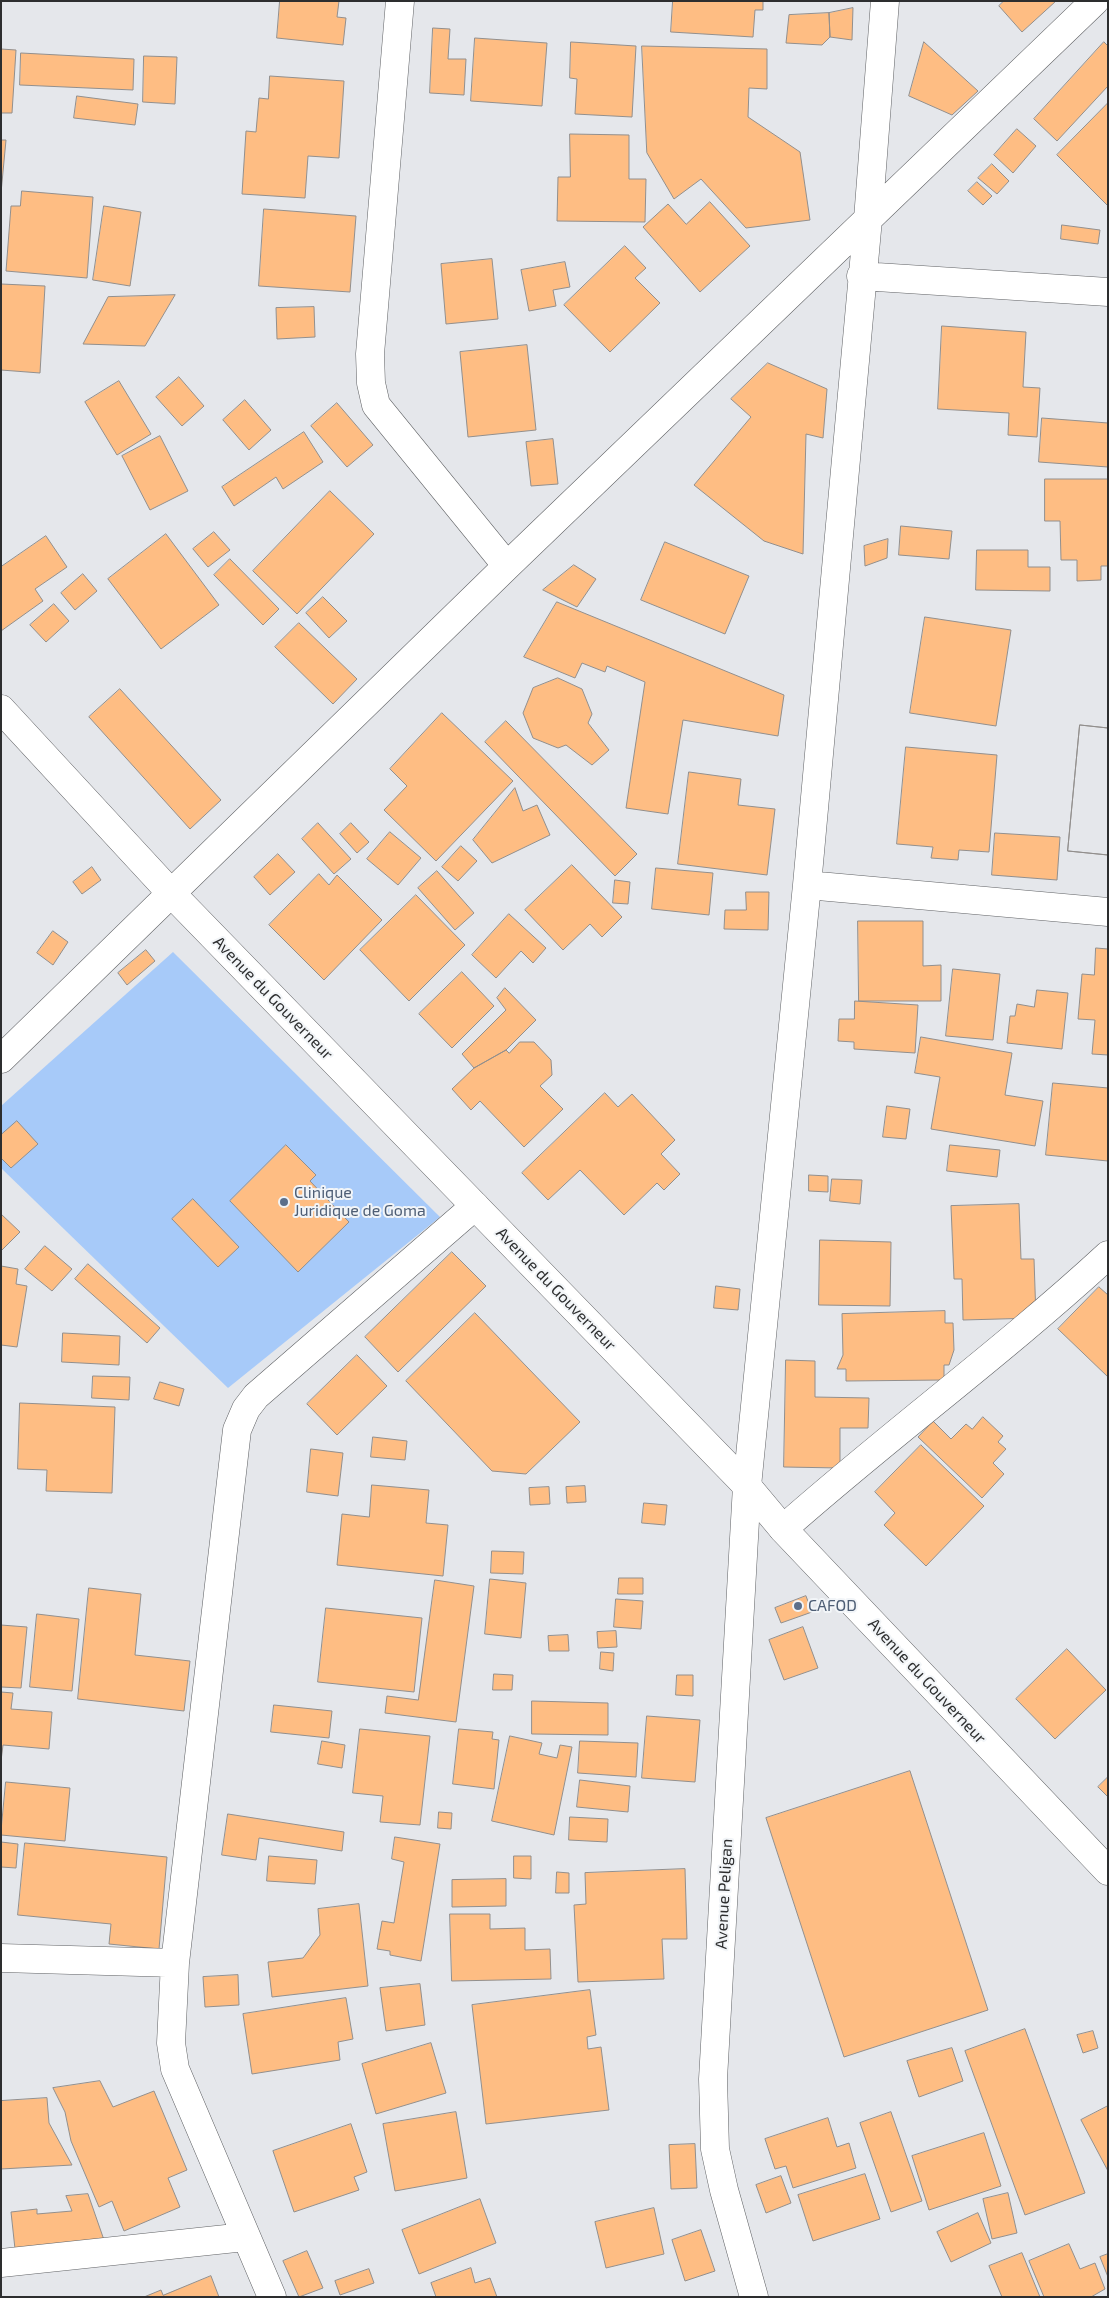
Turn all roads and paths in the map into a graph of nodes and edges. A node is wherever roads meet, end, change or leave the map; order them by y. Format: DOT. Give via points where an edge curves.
graph roads {
  1 [pos="400,1"];
  2 [pos="885,1"];
  3 [pos="1095,1"];
  4 [pos="868,219"];
  5 [pos="861,276"];
  6 [pos="1108,292"];
  7 [pos="507,566"];
  8 [pos="1,709"];
  9 [pos="807,885"];
  10 [pos="171,893"];
  11 [pos="1108,912"];
  12 [pos="1,1059"];
  13 [pos="474,1206"];
  14 [pos="1108,1254"];
  15 [pos="747,1486"];
  16 [pos="784,1529"];
  17 [pos="1108,1871"];
  18 [pos="1,1958"];
  19 [pos="174,1963"];
  20 [pos="245,2237"];
  21 [pos="1,2263"];
  22 [pos="272,2297"];
  23 [pos="754,2297"];
  1 -- 7 [label="street" via="370,354 371,383 376,405"];
  2 -- 4 [label="street, Avenue Peligan"];
  3 -- 4 [label="street"];
  4 -- 5 [label="street, Avenue Peligan"];
  4 -- 7 [label="street"];
  5 -- 6 [label="street"];
  5 -- 9 [label="street, Avenue Peligan"];
  7 -- 10 [label="street"];
  8 -- 10 [label="street, Avenue du Gouverneur"];
  9 -- 11 [label="street"];
  9 -- 15 [label="street, Avenue Peligan"];
  10 -- 12 [label="street"];
  10 -- 13 [label="street, Avenue du Gouverneur"];
  13 -- 15 [label="street, Avenue du Gouverneur"];
  13 -- 19 [label="street" via="256,1396 246,1409 238,1430"];
  14 -- 16 [label="street" via="1058,1301 844,1475"];
  15 -- 16 [label="street, Avenue du Gouverneur"];
  15 -- 23 [label="street, Avenue Peligan" via="713,2117 715,2149 724,2190"];
  16 -- 17 [label="street, Avenue du Gouverneur"];
  18 -- 19 [label="street"];
  19 -- 20 [label="street" via="171,2043 175,2069"];
  20 -- 21 [label="street"];
  20 -- 22 [label="street"];
}
